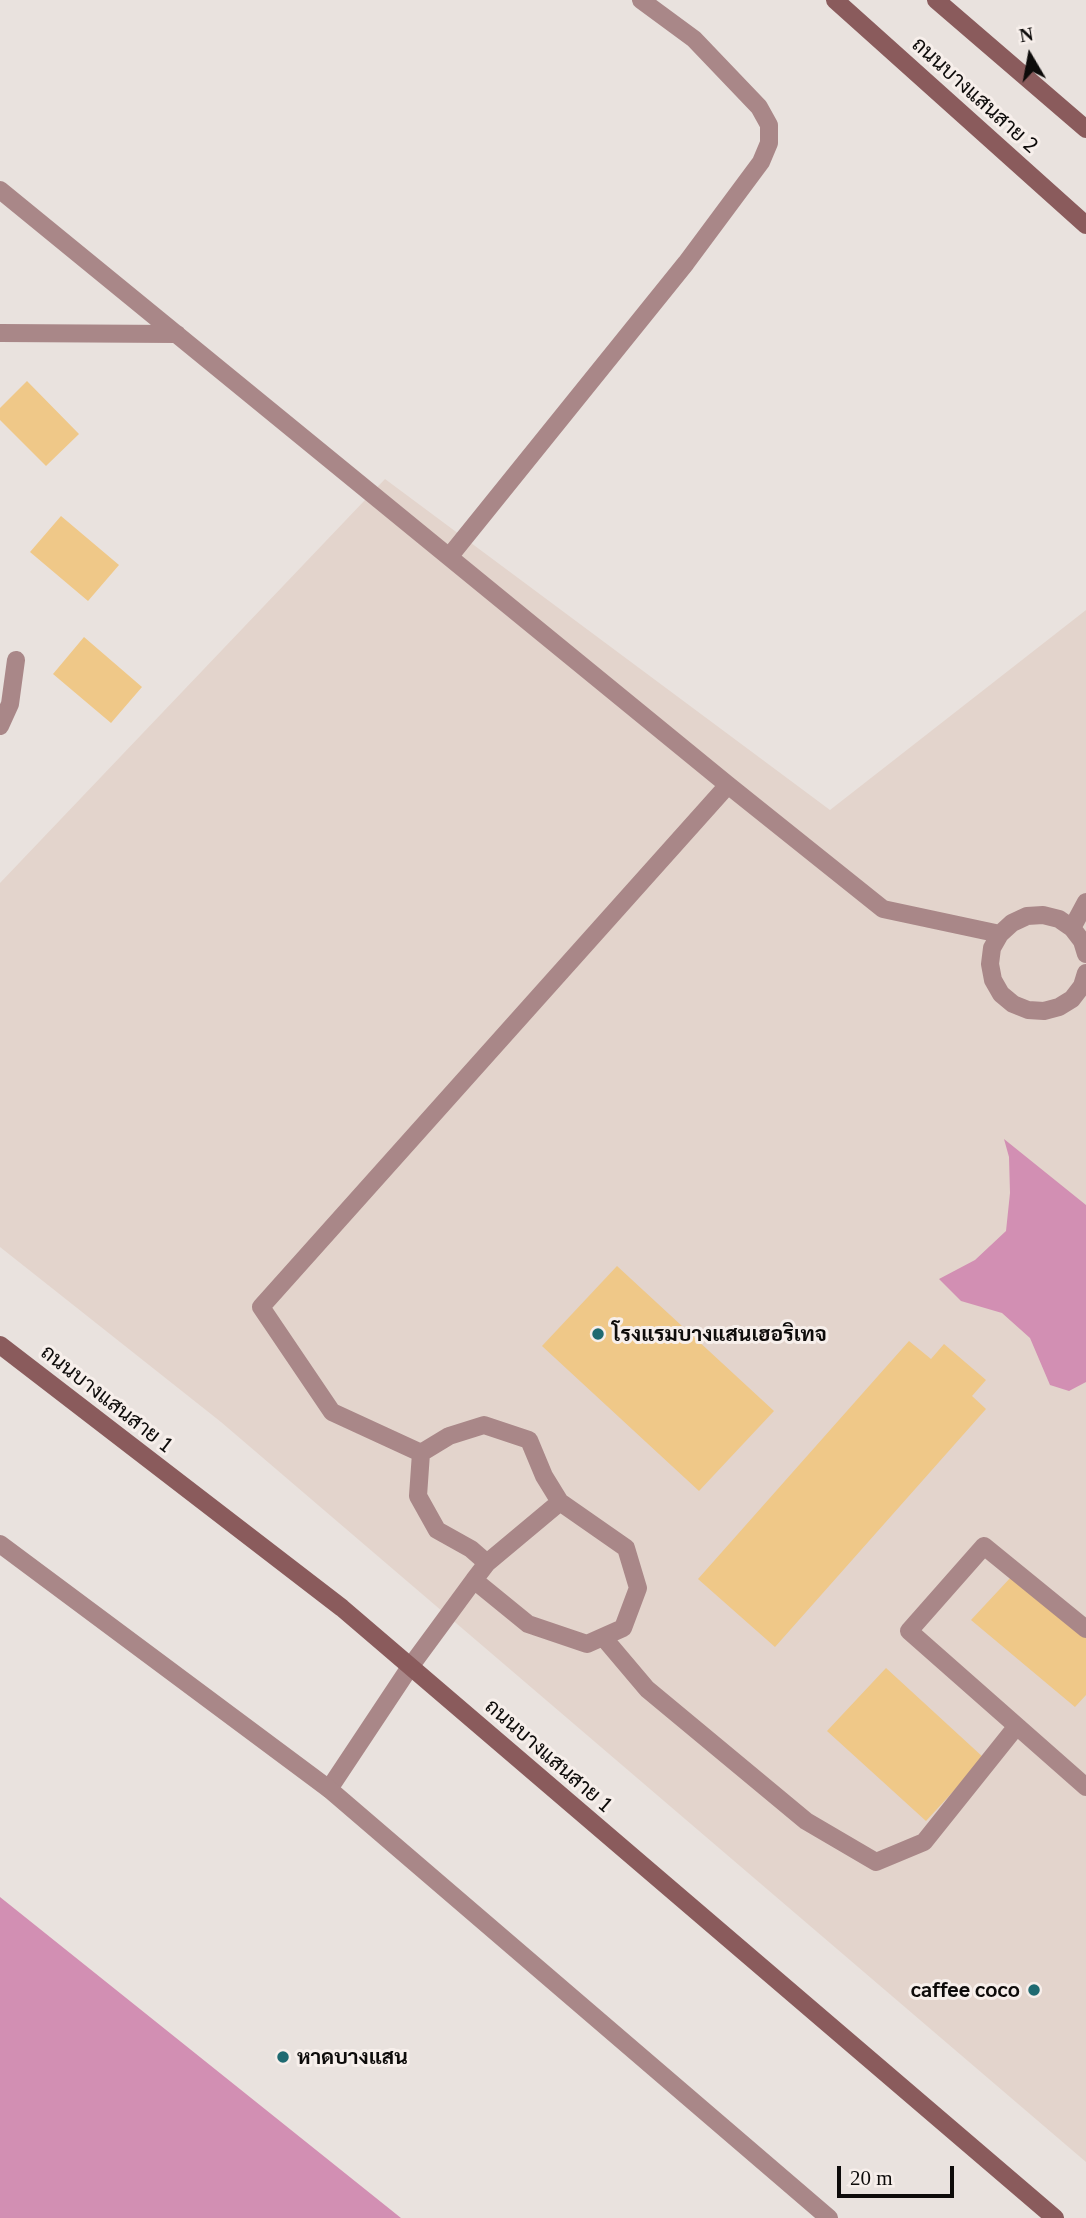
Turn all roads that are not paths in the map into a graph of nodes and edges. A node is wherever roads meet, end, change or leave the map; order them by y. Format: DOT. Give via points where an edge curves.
graph roads {
  1 [pos="642,0"];
  2 [pos="835,0"];
  3 [pos="936,0"];
  4 [pos="1086,129"];
  5 [pos="0,190"];
  6 [pos="1086,225"];
  7 [pos="0,333"];
  8 [pos="177,334"];
  9 [pos="449,557"];
  10 [pos="16,660"];
  11 [pos="0,726"];
  12 [pos="728,785"];
  13 [pos="1086,902"];
  14 [pos="1072,928"];
  15 [pos="1000,934"];
  16 [pos="1086,954"];
  17 [pos="1086,973"];
  18 [pos="0,1345"];
  19 [pos="422,1453"];
  20 [pos="560,1502"];
  21 [pos="0,1544"];
  22 [pos="487,1563"];
  23 [pos="474,1580"];
  24 [pos="1086,1629"];
  25 [pos="603,1637"];
  26 [pos="410,1667"];
  27 [pos="1016,1727"];
  28 [pos="1086,1787"];
  29 [pos="329,1789"];
  30 [pos="830,2218"];
  31 [pos="1055,2218"];
  1 -- 9 [label="street" via="694,39 759,107 769,125 769,143 761,162 686,262"];
  2 -- 6 [label="street, ถนนบางแสนสาย 2"];
  3 -- 4 [label="street"];
  5 -- 8 [label="street"];
  7 -- 8 [label="street"];
  8 -- 9 [label="street"];
  9 -- 12 [label="street"];
  10 -- 11 [label="street" via="10,704"];
  12 -- 15 [label="street" via="883,909"];
  12 -- 19 [label="street" via="261,1307 332,1412"];
  13 -- 14 [label="street"];
  14 -- 15 [label="street" via="1059,919 1027,916"];
  14 -- 16 [label="street"];
  15 -- 17 [label="street" via="990,964 1001,994 1013,1004 1044,1012 1059,1007 1072,999"];
  18 -- 26 [label="street, ถนนบางแสนสาย 1" via="342,1608"];
  19 -- 20 [label="street" via="449,1436 484,1425 529,1440"];
  19 -- 22 [label="street" via="418,1496 437,1530"];
  20 -- 22 [label="street"];
  20 -- 25 [label="street" via="626,1548 638,1588 622,1628"];
  21 -- 29 [label="street"];
  22 -- 23 [label="street"];
  23 -- 25 [label="street" via="528,1623 587,1644"];
  23 -- 26 [label="street"];
  24 -- 27 [label="street" via="984,1546 909,1631"];
  25 -- 27 [label="street" via="647,1689 806,1821 876,1861 924,1842"];
  26 -- 29 [label="street"];
  26 -- 31 [label="street, ถนนบางแสนสาย 1"];
  27 -- 28 [label="street"];
  29 -- 30 [label="street"];
}
